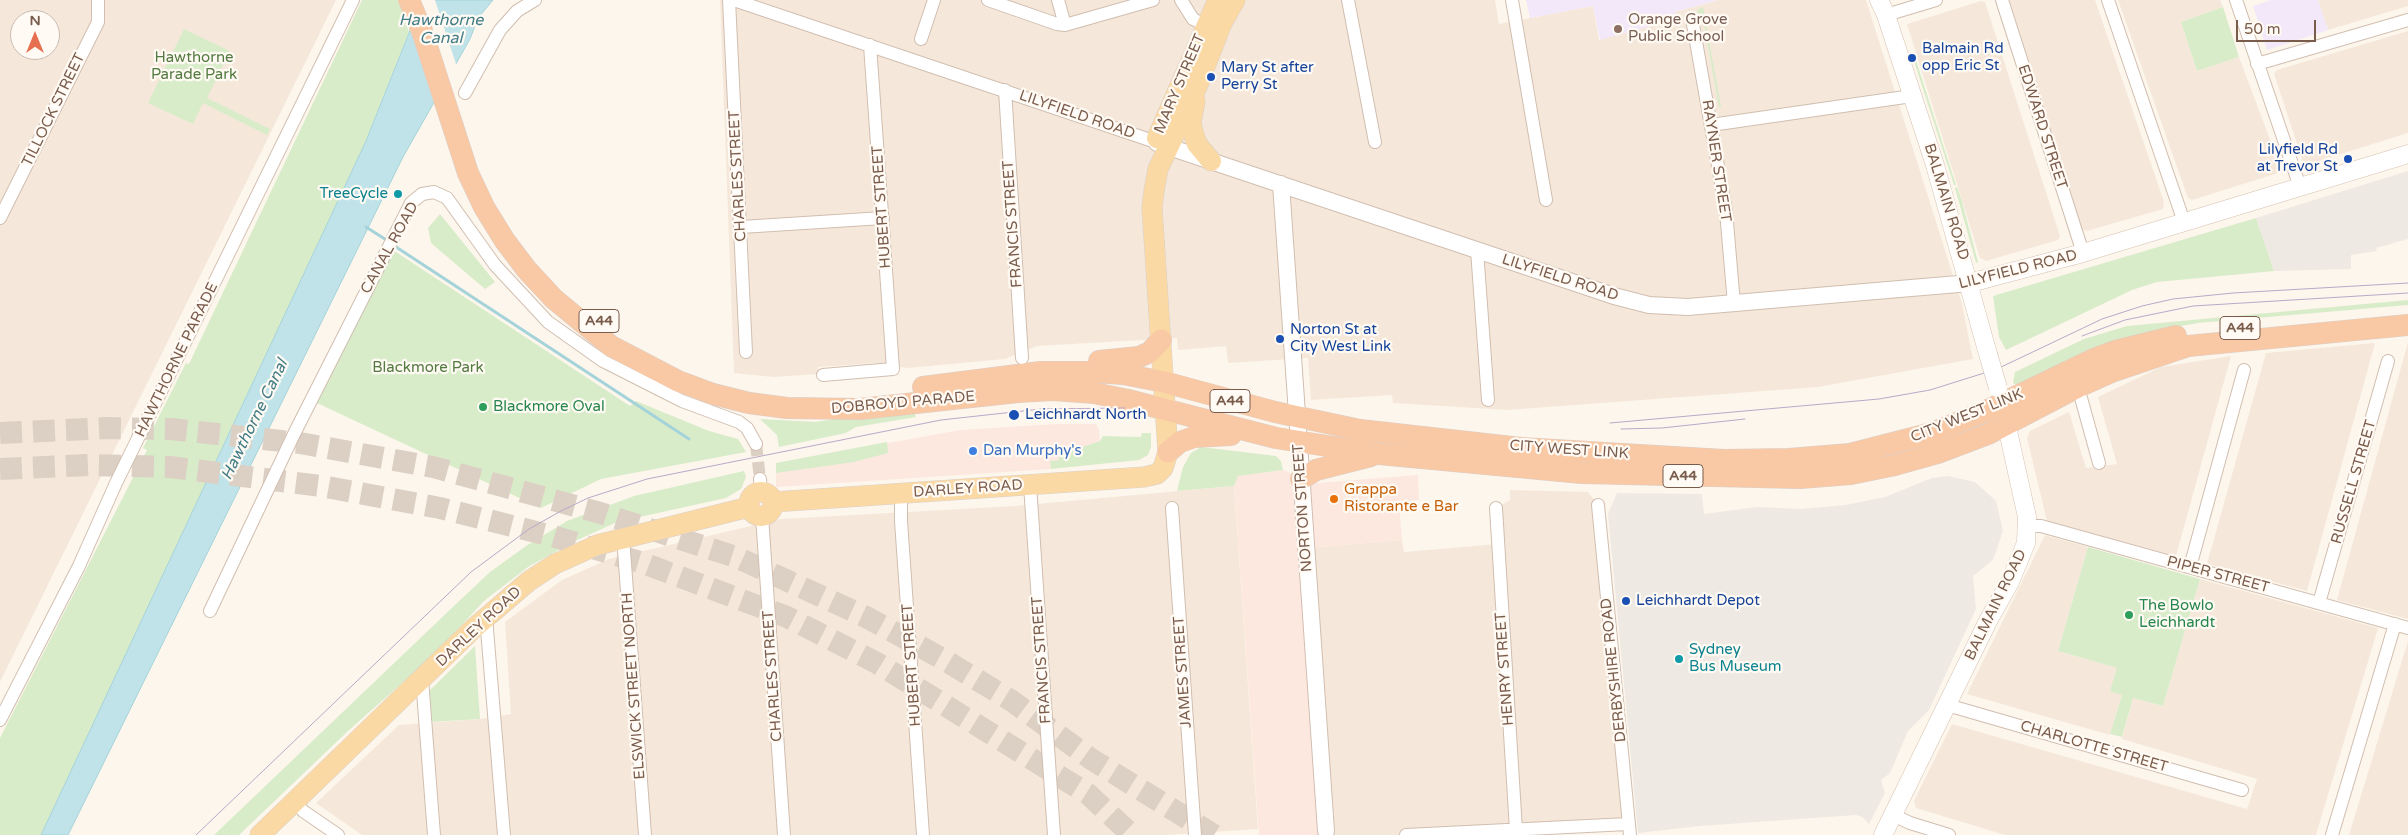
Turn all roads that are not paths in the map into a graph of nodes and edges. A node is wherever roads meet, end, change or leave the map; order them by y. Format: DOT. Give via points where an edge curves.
graph roads {
  1 [pos="98,0"];
  2 [pos="353,0"];
  3 [pos="409,0"];
  4 [pos="423,0"];
  5 [pos="535,0"];
  6 [pos="729,0"];
  7 [pos="734,0"];
  8 [pos="934,0"];
  9 [pos="988,0"];
  10 [pos="1058,0"];
  11 [pos="1153,0"];
  12 [pos="1181,0"];
  13 [pos="1218,0"];
  14 [pos="1235,0"];
  15 [pos="1348,0"];
  16 [pos="1512,0"];
  17 [pos="1936,0"];
  18 [pos="2002,0"];
  19 [pos="2108,0"];
  20 [pos="2236,0"];
  21 [pos="1883,5"];
  22 [pos="1692,19"];
  23 [pos="2408,20"];
  24 [pos="1065,25"];
  25 [pos="1213,29"];
  26 [pos="921,39"];
  27 [pos="870,45"];
  28 [pos="2257,64"];
  29 [pos="1197,87"];
  30 [pos="1005,90"];
  31 [pos="465,93"];
  32 [pos="1912,96"];
  33 [pos="458,123"];
  34 [pos="1711,126"];
  35 [pos="1375,142"];
  36 [pos="1162,144"];
  37 [pos="2408,154"];
  38 [pos="1211,161"];
  39 [pos="1281,184"];
  40 [pos="2300,187"];
  41 [pos="1546,200"];
  42 [pos="0,218"];
  43 [pos="883,218"];
  44 [pos="2184,222"];
  45 [pos="741,227"];
  46 [pos="1477,250"];
  47 [pos="2082,253"];
  48 [pos="1970,284"];
  49 [pos="1734,304"];
  50 [pos="2408,313"];
  51 [pos="2408,325"];
  52 [pos="1161,340"];
  53 [pos="746,352"];
  54 [pos="1022,358"];
  55 [pos="2388,361"];
  56 [pos="2244,370"];
  57 [pos="1069,372"];
  58 [pos="823,375"];
  59 [pos="1164,382"];
  60 [pos="2078,387"];
  61 [pos="2000,396"];
  62 [pos="1488,400"];
  63 [pos="1165,409"];
  64 [pos="1297,417"];
  65 [pos="2006,424"];
  66 [pos="1248,431"];
  67 [pos="1298,441"];
  68 [pos="756,444"];
  69 [pos="1379,454"];
  70 [pos="1164,462"];
  71 [pos="2098,463"];
  72 [pos="1301,479"];
  73 [pos="1030,485"];
  74 [pos="901,494"];
  75 [pos="761,499"];
  76 [pos="1598,505"];
  77 [pos="1172,508"];
  78 [pos="1496,508"];
  79 [pos="2028,526"];
  80 [pos="624,537"];
  81 [pos="2190,568"];
  82 [pos="2319,603"];
  83 [pos="210,611"];
  84 [pos="486,617"];
  85 [pos="2402,626"];
  86 [pos="422,679"];
  87 [pos="1947,704"];
  88 [pos="0,720"];
  89 [pos="2242,790"];
  90 [pos="294,800"];
  91 [pos="1893,814"];
  92 [pos="1516,830"];
  93 [pos="1629,830"];
  94 [pos="1326,834"];
  95 [pos="260,835"];
  96 [pos="338,835"];
  97 [pos="434,835"];
  98 [pos="504,835"];
  99 [pos="645,835"];
  100 [pos="784,835"];
  101 [pos="923,835"];
  102 [pos="1054,835"];
  103 [pos="1195,835"];
  104 [pos="1406,835"];
  105 [pos="1883,835"];
  106 [pos="1949,835"];
  107 [pos="2332,835"];
  1 -- 42 [label="street, TILLOCK STREET" via="98,22"];
  2 -- 88 [label="street, HAWTHORNE PARADE" via="116,483 79,566"];
  3 -- 33 [label="highway, DOBROYD PARADE / A44"];
  4 -- 33 [label="highway, DOBROYD PARADE / A44" via="445,56"];
  5 -- 31 [label="street" via="517,11 500,30"];
  6 -- 45 [label="street, CHARLES STREET"];
  7 -- 27 [label="street, LILYFIELD ROAD"];
  8 -- 26 [label="street"];
  9 -- 24 [label="street"];
  10 -- 24 [label="street"];
  11 -- 24 [label="street"];
  12 -- 25 [label="street, MARY STREET" via="1193,19"];
  13 -- 25 [label="main road"];
  14 -- 25 [label="main road" via="1222,23"];
  15 -- 35 [label="street"];
  16 -- 41 [label="street"];
  17 -- 21 [label="street"];
  18 -- 47 [label="street, EDWARD STREET"];
  19 -- 44 [label="street"];
  20 -- 28 [label="street"];
  21 -- 32 [label="main road, BALMAIN ROAD"];
  22 -- 34 [label="street, RAYNER STREET"];
  23 -- 28 [label="street"];
  25 -- 29 [label="main road, MARY STREET"];
  25 -- 36 [label="main road, MARY STREET"];
  27 -- 30 [label="street, LILYFIELD ROAD"];
  27 -- 43 [label="street, HUBERT STREET"];
  28 -- 40 [label="street"];
  29 -- 36 [label="main road, MARY STREET"];
  29 -- 38 [label="main road" via="1191,124 1197,144"];
  30 -- 36 [label="street, LILYFIELD ROAD"];
  30 -- 54 [label="street, FRANCIS STREET"];
  32 -- 34 [label="street"];
  32 -- 48 [label="main road, BALMAIN ROAD"];
  33 -- 57 [label="highway, DOBROYD PARADE / A44" via="506,218 553,279 610,329 676,367 750,389 834,397 1041,372"];
  33 -- 63 [label="highway, DOBROYD PARADE / A44" via="468,172 484,207 505,241 554,300 611,346 678,381 749,403 787,408 860,409 1052,390 1094,394"];
  34 -- 49 [label="street, RAYNER STREET" via="1726,211"];
  36 -- 38 [label="street, LILYFIELD ROAD"];
  36 -- 52 [label="main road" via="1146,166 1145,180 1152,208"];
  37 -- 40 [label="main road, LILYFIELD ROAD"];
  38 -- 39 [label="street, LILYFIELD ROAD"];
  39 -- 46 [label="street, LILYFIELD ROAD"];
  39 -- 64 [label="street, NORTON STREET"];
  40 -- 44 [label="main road, LILYFIELD ROAD"];
  43 -- 45 [label="street"];
  43 -- 58 [label="street, HUBERT STREET" via="893,369"];
  44 -- 47 [label="main road, LILYFIELD ROAD"];
  45 -- 53 [label="street, CHARLES STREET"];
  46 -- 49 [label="street, LILYFIELD ROAD" via="1649,305"];
  46 -- 62 [label="street"];
  47 -- 48 [label="main road, LILYFIELD ROAD"];
  48 -- 49 [label="street, LILYFIELD ROAD"];
  48 -- 61 [label="main road, BALMAIN ROAD, bridge"];
  50 -- 61 [label="highway, CITY WEST LINK / A44" via="2208,331 2157,340 2096,358"];
  51 -- 60 [label="highway, CITY WEST LINK / A44" via="2188,346 2126,366"];
  52 -- 57 [label="highway" via="1150,352 1139,357 1092,361"];
  52 -- 59 [label="main road"];
  55 -- 82 [label="street, RUSSELL STREET"];
  56 -- 81 [label="street"];
  57 -- 59 [label="highway, DOBROYD PARADE / A44" via="1123,374"];
  59 -- 63 [label="main road"];
  59 -- 64 [label="highway, CITY WEST LINK / A44"];
  60 -- 65 [label="highway, CITY WEST LINK / A44"];
  60 -- 71 [label="street"];
  61 -- 64 [label="highway, CITY WEST LINK / A44" via="1932,433 1882,447 1789,459 1724,460 1521,448 1360,430"];
  61 -- 65 [label="main road, BALMAIN ROAD"];
  63 -- 66 [label="highway, CITY WEST LINK / A44"];
  63 -- 70 [label="main road"];
  64 -- 67 [label="street, NORTON STREET"];
  65 -- 69 [label="highway, CITY WEST LINK / A44" via="1938,453 1895,466 1800,478 1582,473"];
  65 -- 79 [label="main road, BALMAIN ROAD"];
  66 -- 67 [label="highway, CITY WEST LINK / A44"];
  66 -- 70 [label="highway" via="1236,435 1194,437 1180,442"];
  67 -- 69 [label="highway, CITY WEST LINK / A44"];
  67 -- 72 [label="street, NORTON STREET"];
  68 -- 83 [label="street, CANAL ROAD" via="739,422 682,401 603,361 548,322 495,265 447,198 434,192 422,194 412,203 294,434"];
  69 -- 72 [label="highway" via="1316,470"];
  70 -- 73 [label="main road, DARLEY ROAD" via="1144,477"];
  72 -- 94 [label="street, NORTON STREET"];
  73 -- 74 [label="main road, DARLEY ROAD"];
  73 -- 102 [label="street, FRANCIS STREET"];
  74 -- 75 [label="main road, DARLEY ROAD"];
  74 -- 101 [label="street, HUBERT STREET"];
  75 -- 80 [label="main road, DARLEY ROAD"];
  75 -- 100 [label="street, CHARLES STREET"];
  76 -- 93 [label="street, DERBYSHIRE ROAD"];
  77 -- 103 [label="street, JAMES STREET"];
  78 -- 92 [label="street, HENRY STREET"];
  79 -- 81 [label="street, PIPER STREET" via="2041,526"];
  79 -- 87 [label="main road, BALMAIN ROAD" via="2023,550 2010,582"];
  80 -- 84 [label="main road, DARLEY ROAD" via="555,564"];
  80 -- 99 [label="street, ELSWICK STREET NORTH"];
  81 -- 82 [label="street, PIPER STREET"];
  82 -- 85 [label="street, PIPER STREET"];
  84 -- 86 [label="main road, DARLEY ROAD"];
  84 -- 98 [label="street"];
  85 -- 107 [label="street"];
  86 -- 90 [label="main road, DARLEY ROAD"];
  86 -- 97 [label="street"];
  87 -- 89 [label="street, CHARLOTTE STREET"];
  87 -- 91 [label="main road, BALMAIN ROAD"];
  90 -- 95 [label="main road, DARLEY ROAD"];
  90 -- 96 [label="street" via="303,811"];
  91 -- 105 [label="main road, BALMAIN ROAD"];
  91 -- 106 [label="street"];
  92 -- 93 [label="street"];
  92 -- 104 [label="street"];
}
